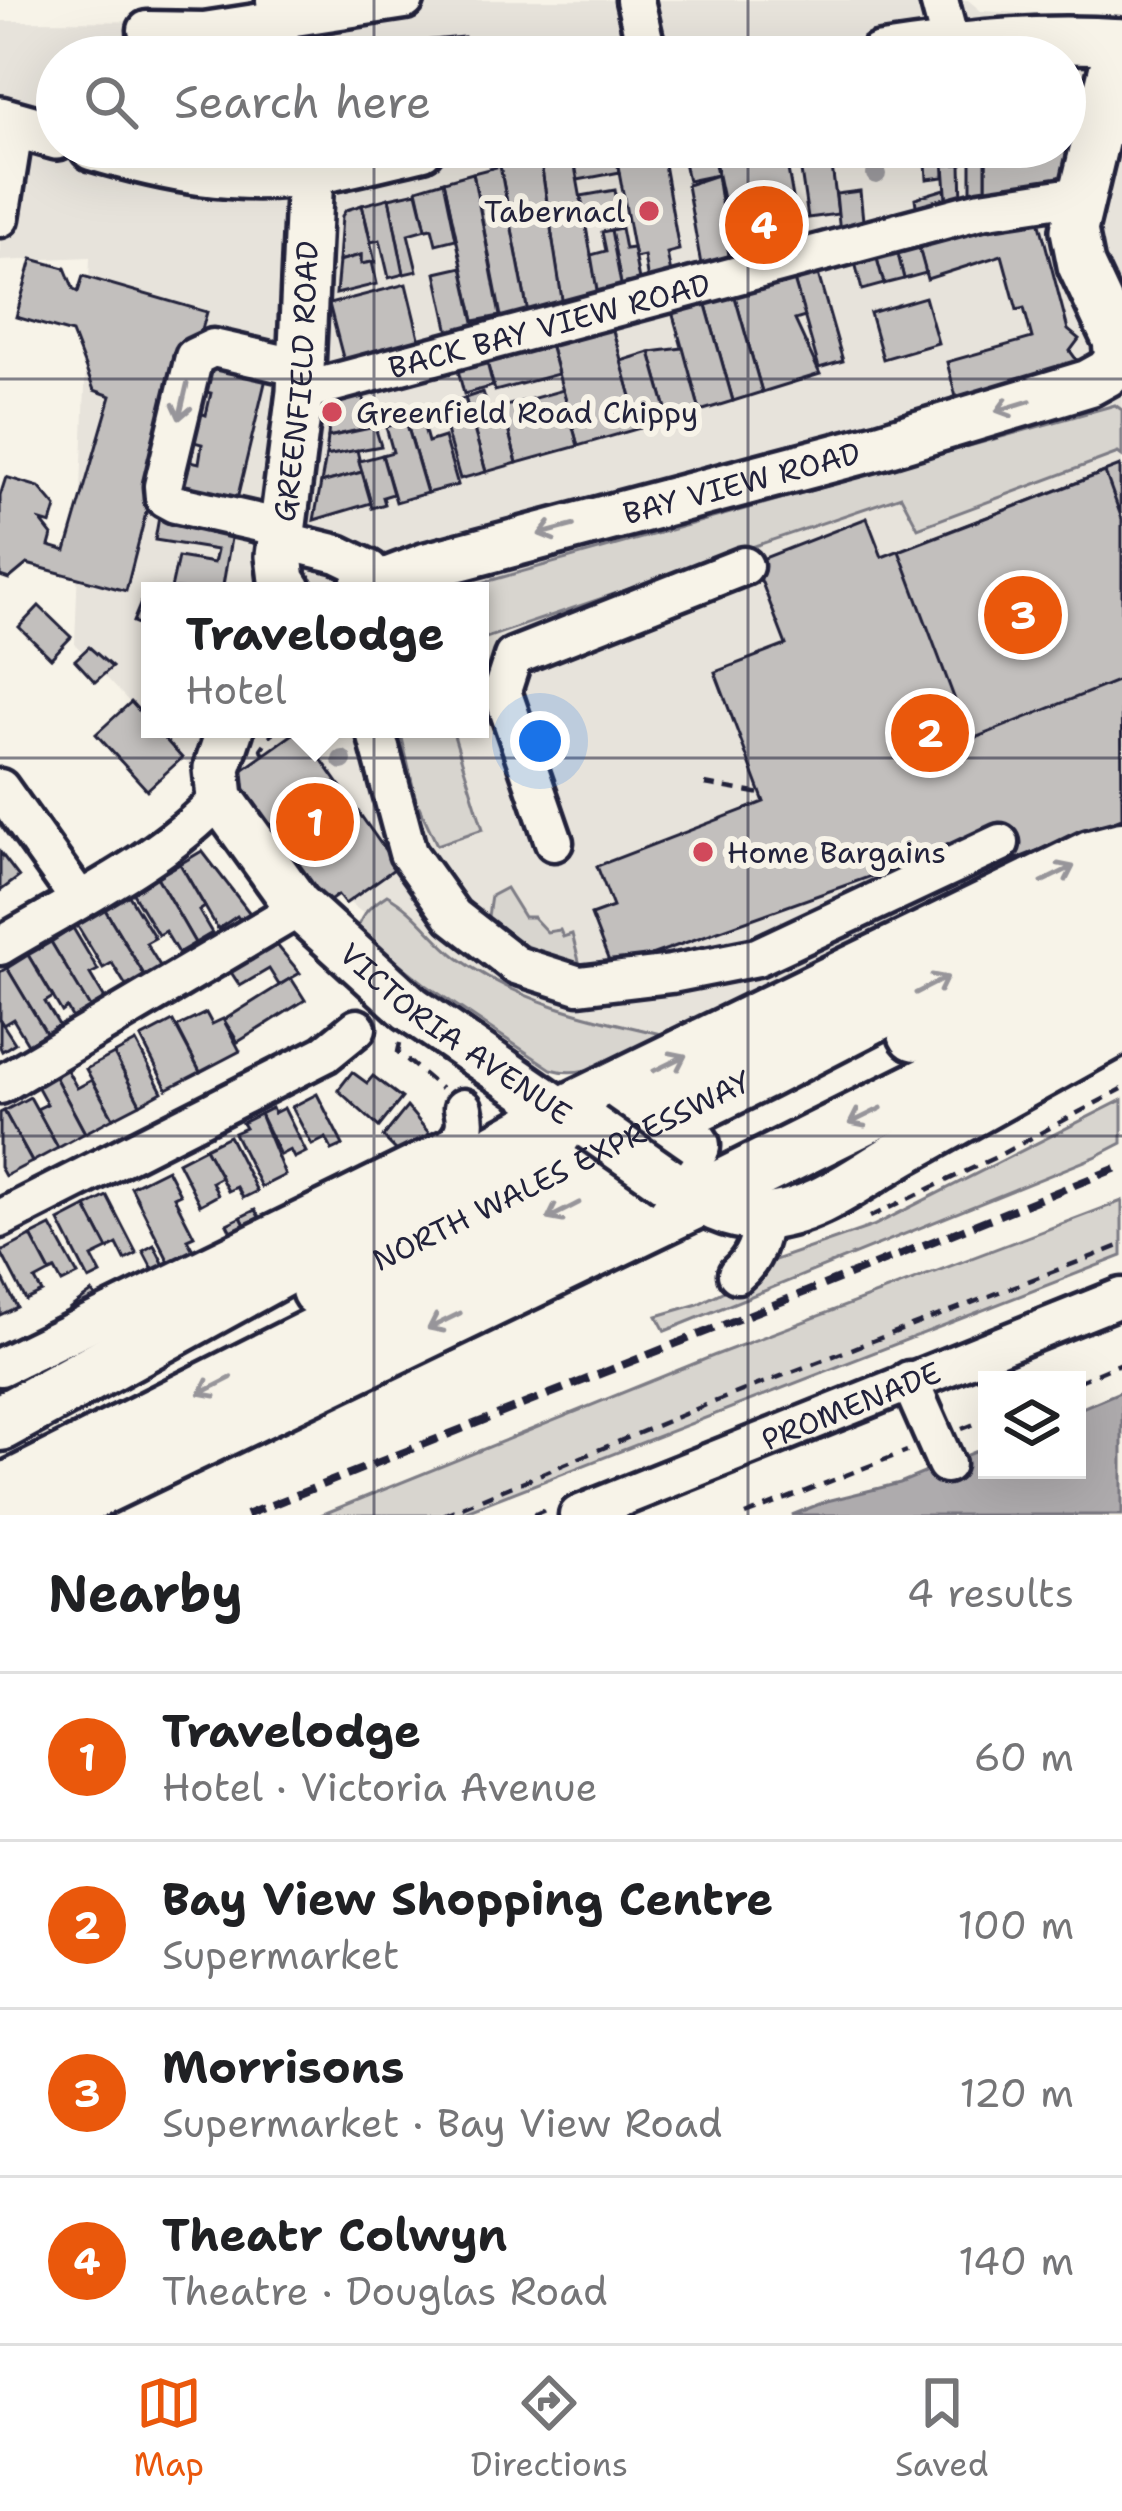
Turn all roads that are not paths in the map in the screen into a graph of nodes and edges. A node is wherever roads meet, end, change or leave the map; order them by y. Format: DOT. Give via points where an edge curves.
graph roads {
  1 [pos="405,0"];
  2 [pos="635,0"];
  3 [pos="939,0"];
  4 [pos="278,26"];
  5 [pos="147,30"];
  6 [pos="643,36"];
  7 [pos="949,36"];
  8 [pos="1086,40"];
  9 [pos="1121,42"];
  10 [pos="24,127"];
  11 [pos="181,168"];
  12 [pos="256,168"];
  13 [pos="300,168"];
  14 [pos="1080,195"];
  15 [pos="0,218"];
  16 [pos="1121,360"];
  17 [pos="301,380"];
  18 [pos="282,534"];
  19 [pos="744,566"];
  20 [pos="284,582"];
  21 [pos="367,582"];
  22 [pos="385,582"];
  23 [pos="377,738"];
  24 [pos="247,741"];
  25 [pos="0,788"];
  26 [pos="220,798"];
  27 [pos="554,842"];
  28 [pos="1000,843"];
  29 [pos="1122,850"];
  30 [pos="1122,886"];
  31 [pos="80,898"];
  32 [pos="284,917"];
  33 [pos="1122,940"];
  34 [pos="0,946"];
  35 [pos="1122,993"];
  36 [pos="357,1028"];
  37 [pos="1122,1030"];
  38 [pos="0,1085"];
  39 [pos="463,1108"];
  40 [pos="578,1120"];
  41 [pos="683,1190"];
  42 [pos="764,1217"];
  43 [pos="0,1219"];
  44 [pos="737,1274"];
  45 [pos="1122,1297"];
  46 [pos="0,1366"];
  47 [pos="909,1380"];
  48 [pos="0,1423"];
  49 [pos="0,1448"];
  50 [pos="941,1452"];
  51 [pos="0,1494"];
  52 [pos="32,1515"];
  53 [pos="578,1515"];
  1 -- 4 [label="street"];
  2 -- 6 [label="street"];
  3 -- 7 [label="street"];
  4 -- 5 [label="street"];
  8 -- 9 [label="main road"];
  9 -- 14 [label="main road"];
  10 -- 15 [label="street"];
  11 -- 12 [label="main road"];
  13 -- 17 [label="main road, GREENFIELD ROAD"];
  14 -- 16 [label="main road" via="1074,230 1081,265"];
  14 -- 17 [label="street, BACK BAY VIEW ROAD" via="981,210"];
  16 -- 22 [label="main road, BAY VIEW ROAD, one-way" via="1089,382 901,440"];
  17 -- 18 [label="main road, GREENFIELD ROAD"];
  17 -- 18 [label="street, one-way" via="213,348 194,357 163,486 164,498 176,504"];
  18 -- 20 [label="main road, GREENFIELD ROAD"];
  18 -- 21 [label="street" via="369,569"];
  19 -- 27 [label="street" via="513,657 502,691"];
  23 -- 28 [label="street" via="408,854 453,916 516,965 579,985 671,974"];
  24 -- 26 [label="main road" via="217,768"];
  25 -- 31 [label="street"];
  26 -- 31 [label="street" via="161,849"];
  26 -- 40 [label="main road, VICTORIA AVENUE" via="297,905 410,1008"];
  40 -- 29 [label="highway, one-way" via="1091,858"];
  49 -- 30 [label="highway, NORTH WALES EXPRESSWAY, one-way"];
  31 -- 34 [label="street"];
  32 -- 38 [label="street"];
  33 -- 51 [label="highway, NORTH WALES EXPRESSWAY, one-way" via="962,1010"];
  35 -- 41 [label="highway, one-way"];
  36 -- 43 [label="street" via="326,1054"];
  37 -- 42 [label="main road" via="850,1185"];
  39 -- 46 [label="street" via="463,1136 453,1146"];
  40 -- 41 [label="main road, VICTORIA AVENUE, bridge"];
  40 -- 48 [label="highway"];
  41 -- 42 [label="main road, VICTORIA AVENUE" via="737,1216"];
  41 -- 52 [label="highway, one-way" via="117,1480"];
  42 -- 44 [label="street" via="749,1264"];
  45 -- 47 [label="street, PROMENADE"];
  47 -- 50 [label="street"];
  47 -- 53 [label="street, PROMENADE"];
}
